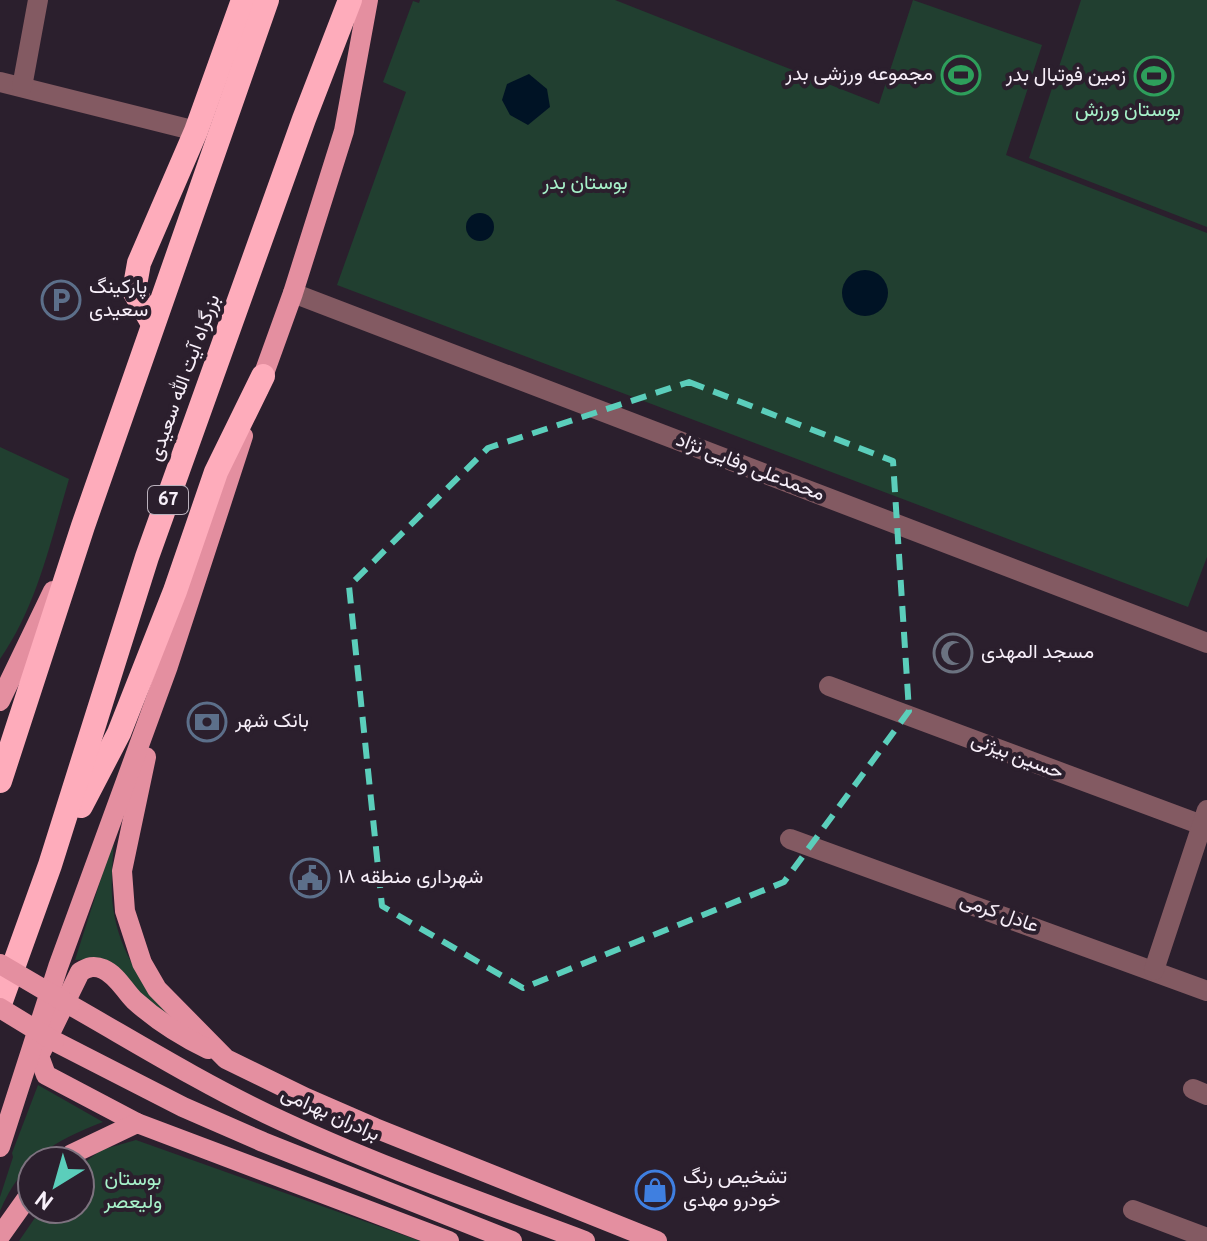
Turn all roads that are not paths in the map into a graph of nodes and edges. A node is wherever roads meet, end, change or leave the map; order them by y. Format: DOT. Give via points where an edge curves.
graph roads {
  1 [pos="38,0"];
  2 [pos="243,0"];
  3 [pos="267,0"];
  4 [pos="350,0"];
  5 [pos="368,0"];
  6 [pos="0,82"];
  7 [pos="22,87"];
  8 [pos="196,131"];
  9 [pos="293,293"];
  10 [pos="153,324"];
  11 [pos="263,376"];
  12 [pos="83,526"];
  13 [pos="1207,643"];
  14 [pos="25,650"];
  15 [pos="168,666"];
  16 [pos="0,675"];
  17 [pos="829,686"];
  18 [pos="0,701"];
  19 [pos="0,781"];
  20 [pos="1205,820"];
  21 [pos="790,839"];
  22 [pos="50,865"];
  23 [pos="0,964"];
  24 [pos="1154,970"];
  25 [pos="1207,991"];
  26 [pos="0,1006"];
  27 [pos="226,1059"];
  28 [pos="137,1123"];
  29 [pos="91,1145"];
  30 [pos="0,1147"];
  31 [pos="1133,1210"];
  32 [pos="16,1214"];
  33 [pos="0,1236"];
  34 [pos="1207,1238"];
  35 [pos="449,1241"];
  36 [pos="512,1241"];
  37 [pos="585,1241"];
  38 [pos="657,1241"];
  1 -- 7 [label="street"];
  2 -- 8 [label="highway"];
  3 -- 10 [label="highway"];
  4 -- 22 [label="highway, بزرگراه آیت الله سعیدی / 67" via="147,557"];
  5 -- 9 [label="main road" via="344,131"];
  6 -- 7 [label="street"];
  7 -- 8 [label="street"];
  8 -- 10 [label="highway" via="139,263 134,291"];
  9 -- 11 [label="main road"];
  9 -- 13 [label="street, محمدعلی وفایی نژاد"];
  10 -- 12 [label="highway"];
  11 -- 15 [label="main road"];
  11 -- 22 [label="highway" via="216,472 119,733"];
  12 -- 14 [label="main road"];
  12 -- 19 [label="highway"];
  14 -- 16 [label="main road"];
  14 -- 18 [label="main road"];
  15 -- 27 [label="main road" via="122,871 125,911 142,963 157,989"];
  15 -- 30 [label="main road" via="58,967"];
  17 -- 20 [label="street, حسین بیژنی"];
  20 -- 24 [label="street"];
  21 -- 24 [label="street, عادل کرمی"];
  22 -- 26 [label="highway, بزرگراه آیت الله سعیدی / 67"];
  23 -- 37 [label="main road, برادران بهرامی, bridge" via="267,1114"];
  24 -- 25 [label="street, عادل کرمی"];
  26 -- 36 [label="main road, bridge" via="54,1041 183,1107"];
  27 -- 28 [label="main road" via="150,1015 101,967 80,972 39,1056 46,1075"];
  27 -- 38 [label="main road" via="362,1122"];
  28 -- 29 [label="main road"];
  28 -- 35 [label="main road"];
  31 -- 34 [label="street"];
  32 -- 33 [label="main road"];
}
